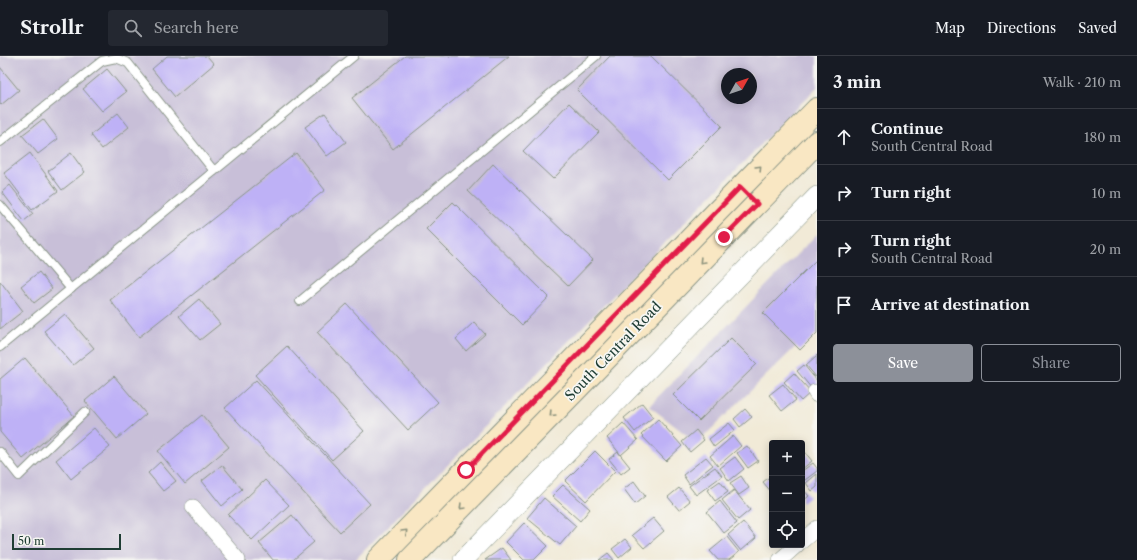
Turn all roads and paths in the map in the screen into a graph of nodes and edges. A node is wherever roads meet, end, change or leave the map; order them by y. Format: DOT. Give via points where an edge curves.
graph roads {
  1 [pos="354,56"];
  2 [pos="596,56"];
  3 [pos="817,109"];
  4 [pos="0,142"];
  5 [pos="817,142"];
  6 [pos="214,171"];
  7 [pos="740,187"];
  8 [pos="817,196"];
  9 [pos="757,204"];
  10 [pos="0,205"];
  11 [pos="71,289"];
  12 [pos="300,301"];
  13 [pos="0,347"];
  14 [pos="85,412"];
  15 [pos="0,452"];
  16 [pos="193,507"];
  17 [pos="817,528"];
  18 [pos="805,538"];
  19 [pos="794,548"];
  20 [pos="238,560"];
  21 [pos="378,560"];
  22 [pos="410,560"];
  23 [pos="463,560"];
  24 [pos="780,560"];
  1 -- 6 [label="lane"];
  2 -- 12 [label="lane"];
  7 -- 3 [label="main road, South Central Road, one-way"];
  4 -- 6 [label="lane" via="102,61 116,58 128,63"];
  5 -- 9 [label="main road, South Central Road"];
  6 -- 11 [label="lane"];
  7 -- 9 [label="main road"];
  21 -- 7 [label="main road, South Central Road, one-way"];
  8 -- 23 [label="street"];
  9 -- 22 [label="main road, South Central Road, one-way"];
  10 -- 11 [label="lane"];
  11 -- 13 [label="lane"];
  14 -- 15 [label="lane" via="19,476"];
  16 -- 20 [label="street"];
  17 -- 18 [label="street"];
  19 -- 24 [label="street"];
}
